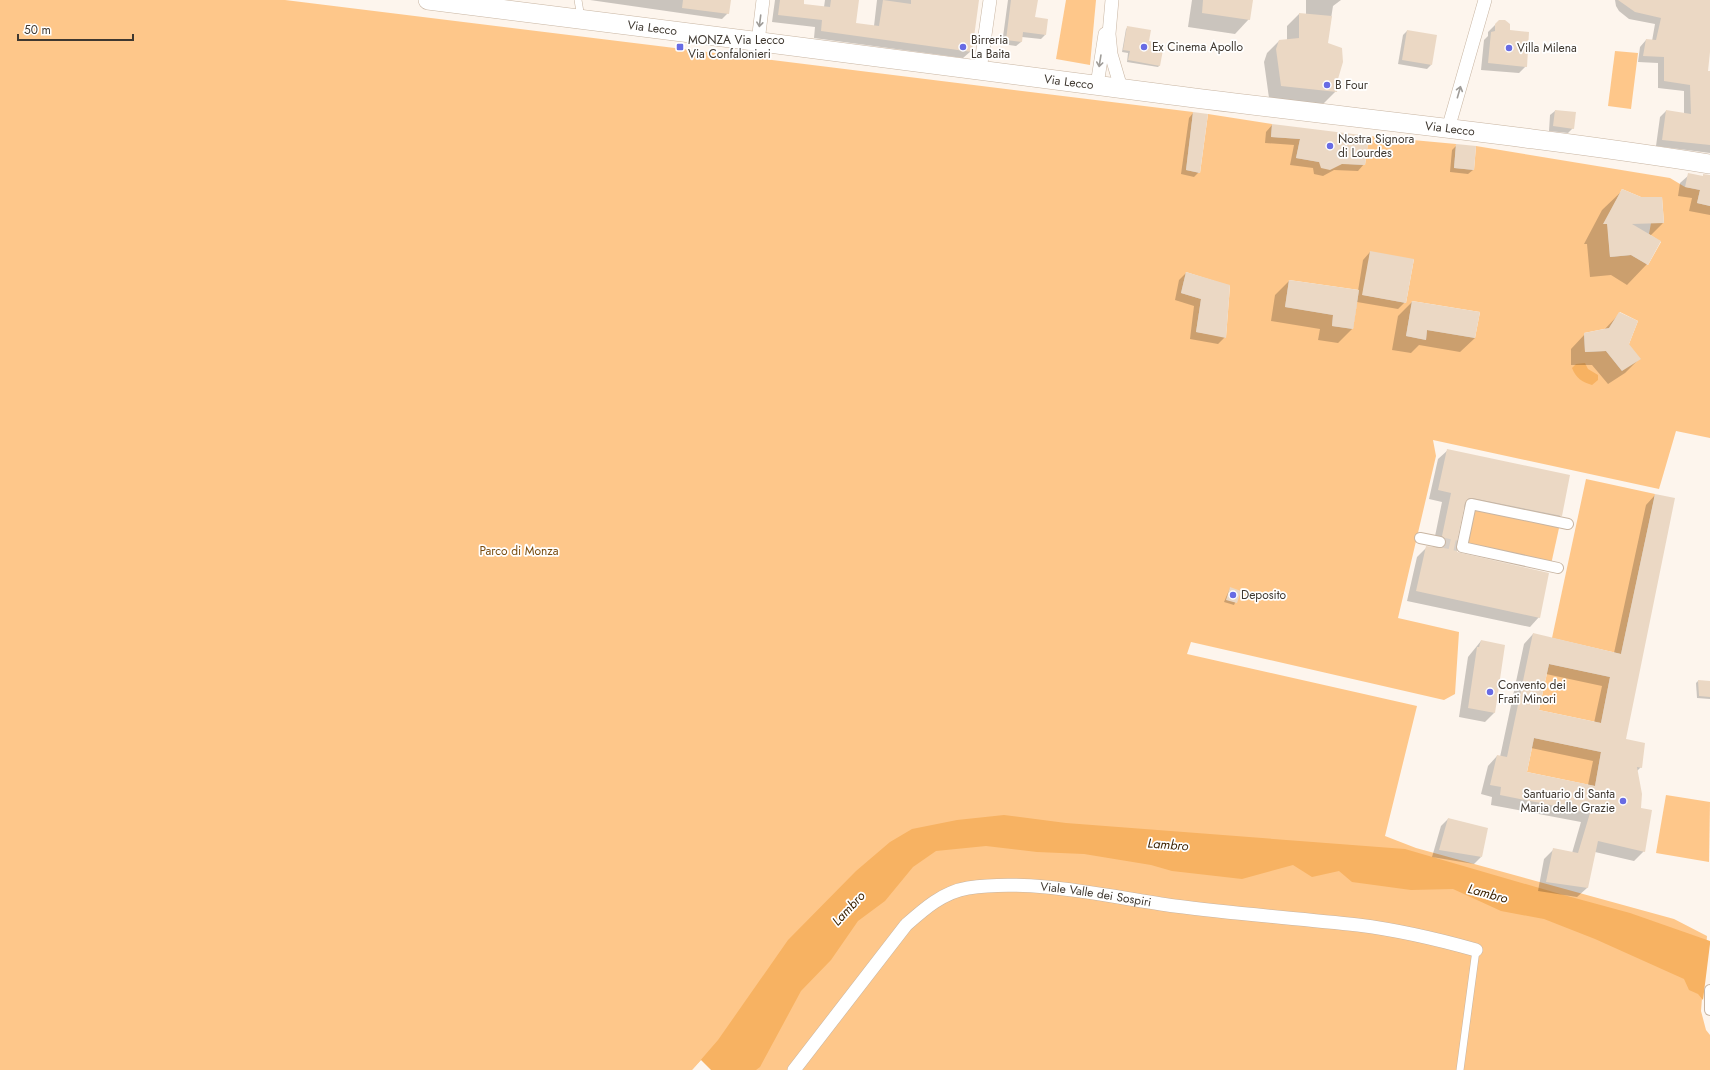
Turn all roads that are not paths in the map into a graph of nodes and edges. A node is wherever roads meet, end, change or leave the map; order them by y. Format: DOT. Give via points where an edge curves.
graph roads {
  1 [pos="428,0"];
  2 [pos="578,0"];
  3 [pos="763,0"];
  4 [pos="990,0"];
  5 [pos="1485,0"];
  6 [pos="490,3"];
  7 [pos="1111,5"];
  8 [pos="581,20"];
  9 [pos="758,42"];
  10 [pos="980,70"];
  11 [pos="1097,85"];
  12 [pos="1121,88"];
  13 [pos="1448,130"];
  14 [pos="1710,164"];
  15 [pos="1568,524"];
  16 [pos="1420,538"];
  17 [pos="1440,542"];
  18 [pos="1558,568"];
  19 [pos="1476,950"];
  20 [pos="1710,990"];
  21 [pos="1709,1005"];
  22 [pos="794,1070"];
  23 [pos="1460,1070"];
  1 -- 6 [label="main road, Via Lecco"];
  2 -- 8 [label="lane"];
  3 -- 9 [label="street, one-way"];
  4 -- 10 [label="street"];
  13 -- 5 [label="street, one-way"];
  6 -- 8 [label="main road, Via Lecco"];
  7 -- 11 [label="street, one-way"];
  7 -- 12 [label="street" via="1111,54"];
  8 -- 9 [label="main road, Via Lecco"];
  9 -- 10 [label="main road, Via Lecco"];
  10 -- 11 [label="main road, Via Lecco"];
  11 -- 12 [label="main road, Via Lecco"];
  12 -- 13 [label="main road, Via Lecco"];
  13 -- 14 [label="main road, Via Lecco"];
  15 -- 18 [label="street" via="1471,504 1460,546"];
  16 -- 17 [label="street"];
  19 -- 22 [label="street, Viale Valle dei Sospiri" via="1435,939 1359,925 1175,906 1024,885 967,888 948,894 926,907 906,925"];
  19 -- 23 [label="lane"];
  20 -- 21 [label="street"];
}
